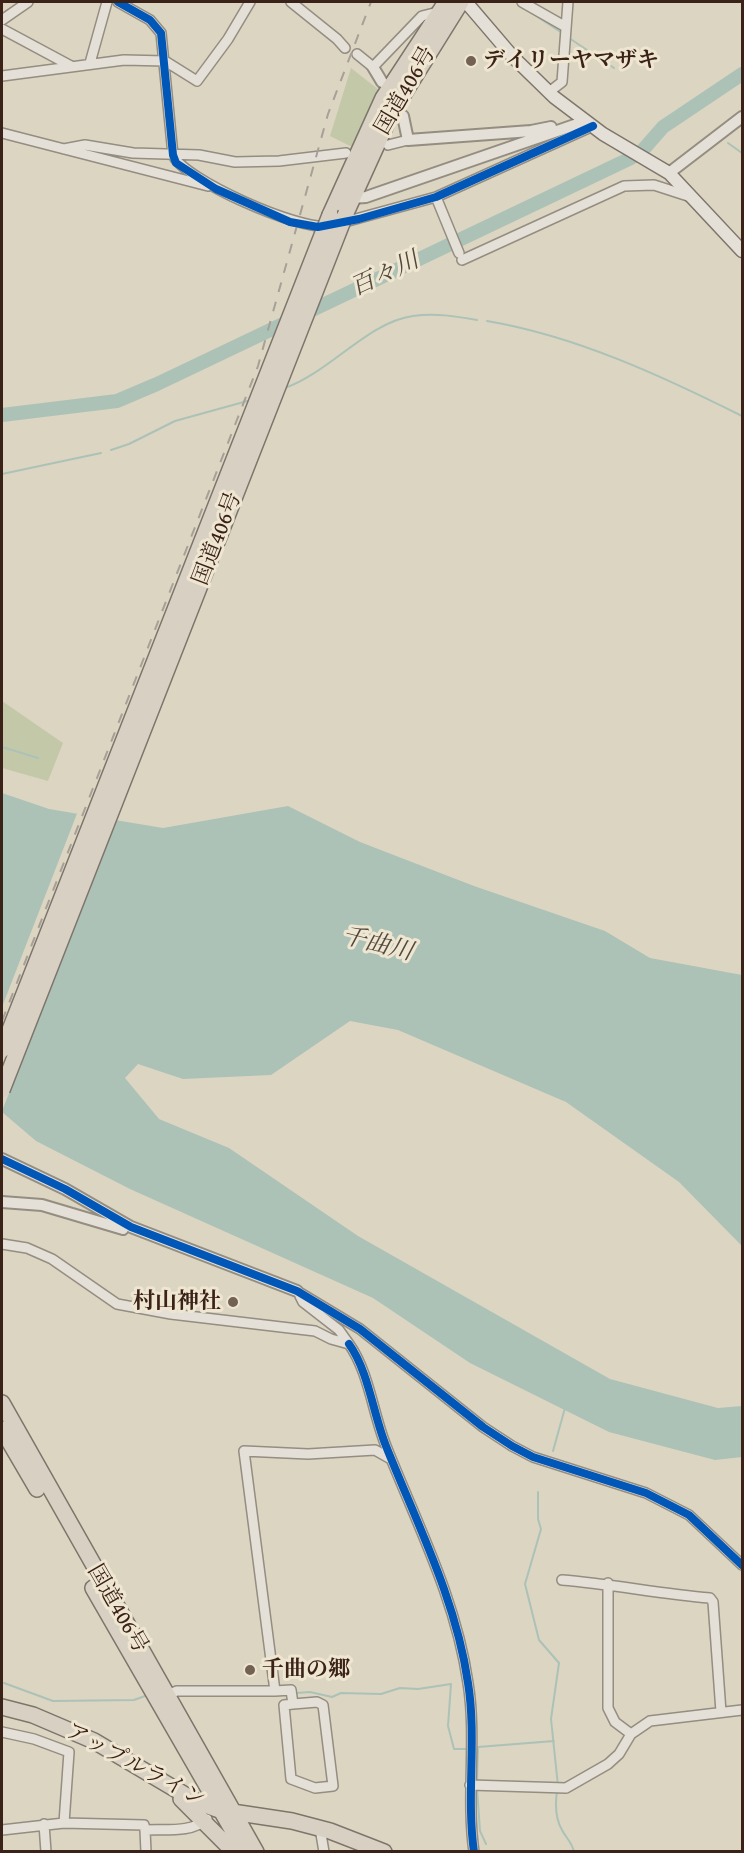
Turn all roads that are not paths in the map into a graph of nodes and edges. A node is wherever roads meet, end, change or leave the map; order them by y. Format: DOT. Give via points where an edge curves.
graph roads {
  1 [pos="28,2"];
  2 [pos="107,2"];
  3 [pos="117,2"];
  4 [pos="250,2"];
  5 [pos="291,2"];
  6 [pos="464,2"];
  7 [pos="522,2"];
  8 [pos="568,2"];
  9 [pos="442,7"];
  10 [pos="2,20"];
  11 [pos="566,27"];
  12 [pos="2,29"];
  13 [pos="345,48"];
  14 [pos="357,54"];
  15 [pos="165,61"];
  16 [pos="90,63"];
  17 [pos="71,66"];
  18 [pos="373,68"];
  19 [pos="2,76"];
  20 [pos="382,82"];
  21 [pos="549,92"];
  22 [pos="403,116"];
  23 [pos="742,117"];
  24 [pos="589,123"];
  25 [pos="559,130"];
  26 [pos="2,133"];
  27 [pos="408,140"];
  28 [pos="388,145"];
  29 [pos="64,149"];
  30 [pos="346,153"];
  31 [pos="173,155"];
  32 [pos="664,170"];
  33 [pos="216,189"];
  34 [pos="436,197"];
  35 [pos="694,198"];
  36 [pos="349,205"];
  37 [pos="742,251"];
  38 [pos="2,1050"];
  39 [pos="2,1090"];
  40 [pos="2,1159"];
  41 [pos="2,1202"];
  42 [pos="131,1227"];
  43 [pos="2,1244"];
  44 [pos="297,1292"];
  45 [pos="349,1344"];
  46 [pos="2,1403"];
  47 [pos="2,1429"];
  48 [pos="391,1459"];
  49 [pos="742,1565"];
  50 [pos="562,1580"];
  51 [pos="608,1583"];
  52 [pos="275,1691"];
  53 [pos="161,1697"];
  54 [pos="293,1704"];
  55 [pos="2,1707"];
  56 [pos="742,1710"];
  57 [pos="721,1712"];
  58 [pos="2,1732"];
  59 [pos="631,1734"];
  60 [pos="189,1758"];
  61 [pos="470,1785"];
  62 [pos="170,1787"];
  63 [pos="219,1810"];
  64 [pos="234,1812"];
  65 [pos="205,1821"];
  66 [pos="64,1822"];
  67 [pos="44,1824"];
  68 [pos="320,1828"];
  69 [pos="2,1830"];
  70 [pos="145,1830"];
  71 [pos="46,1851"];
  72 [pos="146,1851"];
  73 [pos="234,1851"];
  74 [pos="244,1851"];
  75 [pos="256,1851"];
  76 [pos="324,1851"];
  77 [pos="384,1851"];
  78 [pos="474,1851"];
  1 -- 10 [label="street"];
  2 -- 16 [label="street"];
  3 -- 15 [label="street" via="158,27"];
  4 -- 15 [label="street" via="197,81"];
  5 -- 13 [label="street"];
  6 -- 21 [label="main road"];
  6 -- 36 [label="highway, 国道406号" via="390,116"];
  7 -- 11 [label="street"];
  8 -- 11 [label="street"];
  9 -- 18 [label="street" via="422,16"];
  9 -- 38 [label="highway, 国道406号, bridge" via="383,98 330,215"];
  11 -- 21 [label="street" via="562,81"];
  12 -- 17 [label="street"];
  14 -- 18 [label="street"];
  15 -- 16 [label="street"];
  15 -- 31 [label="street"];
  16 -- 17 [label="street"];
  17 -- 19 [label="street"];
  18 -- 20 [label="street"];
  21 -- 24 [label="main road"];
  22 -- 27 [label="street"];
  23 -- 32 [label="street"];
  24 -- 25 [label="street"];
  24 -- 32 [label="main road"];
  24 -- 34 [label="street"];
  25 -- 27 [label="street" via="553,127"];
  25 -- 36 [label="street"];
  26 -- 29 [label="street"];
  27 -- 28 [label="street"];
  29 -- 31 [label="street" via="85,146"];
  29 -- 33 [label="street"];
  30 -- 31 [label="street" via="235,162"];
  31 -- 33 [label="street" via="176,163"];
  32 -- 35 [label="main road"];
  33 -- 34 [label="street" via="290,222 318,227"];
  34 -- 35 [label="street" via="460,256 624,186 654,185"];
  35 -- 37 [label="main road"];
  36 -- 39 [label="highway, 国道406号, bridge"];
  40 -- 42 [label="street"];
  41 -- 42 [label="street" via="42,1205 126,1231"];
  42 -- 44 [label="street"];
  43 -- 45 [label="street" via="27,1248 52,1259 117,1304 302,1329"];
  44 -- 45 [label="street"];
  44 -- 49 [label="street" via="360,1329 512,1446 534,1457 646,1493 689,1515"];
  45 -- 48 [label="street" via="357,1355"];
  46 -- 53 [label="highway, 国道406号"];
  47 -- 53 [label="highway, 国道406号"];
  48 -- 52 [label="street" via="375,1450 308,1454 244,1451"];
  48 -- 61 [label="street" via="448,1595 460,1644 470,1705"];
  50 -- 51 [label="street"];
  51 -- 57 [label="street" via="710,1598"];
  51 -- 59 [label="street" via="608,1708 615,1722"];
  52 -- 53 [label="street" via="177,1691"];
  52 -- 54 [label="street" via="291,1690"];
  53 -- 60 [label="highway, 国道406号"];
  53 -- 64 [label="highway, 国道406号"];
  54 -- 54 [label="street" via="323,1705 333,1786 315,1788 291,1779 284,1705"];
  55 -- 62 [label="highway, アップルライン" via="74,1732"];
  56 -- 57 [label="street"];
  57 -- 59 [label="street" via="650,1721"];
  58 -- 66 [label="street" via="69,1752"];
  59 -- 61 [label="street" via="608,1764 556,1788"];
  60 -- 62 [label="highway" via="186,1778"];
  60 -- 63 [label="highway, 国道406号"];
  61 -- 78 [label="street"];
  62 -- 63 [label="highway, アップルライン"];
  62 -- 65 [label="highway"];
  63 -- 64 [label="highway, アップルライン"];
  63 -- 65 [label="street"];
  63 -- 74 [label="highway, 国道406号"];
  64 -- 68 [label="highway, アップルライン"];
  64 -- 75 [label="highway, 国道406号"];
  65 -- 70 [label="street" via="192,1828"];
  65 -- 73 [label="highway"];
  66 -- 67 [label="street"];
  66 -- 70 [label="street" via="144,1826"];
  67 -- 69 [label="street"];
  67 -- 71 [label="street"];
  68 -- 76 [label="street"];
  68 -- 77 [label="highway, アップルライン"];
  70 -- 72 [label="street"];
}
